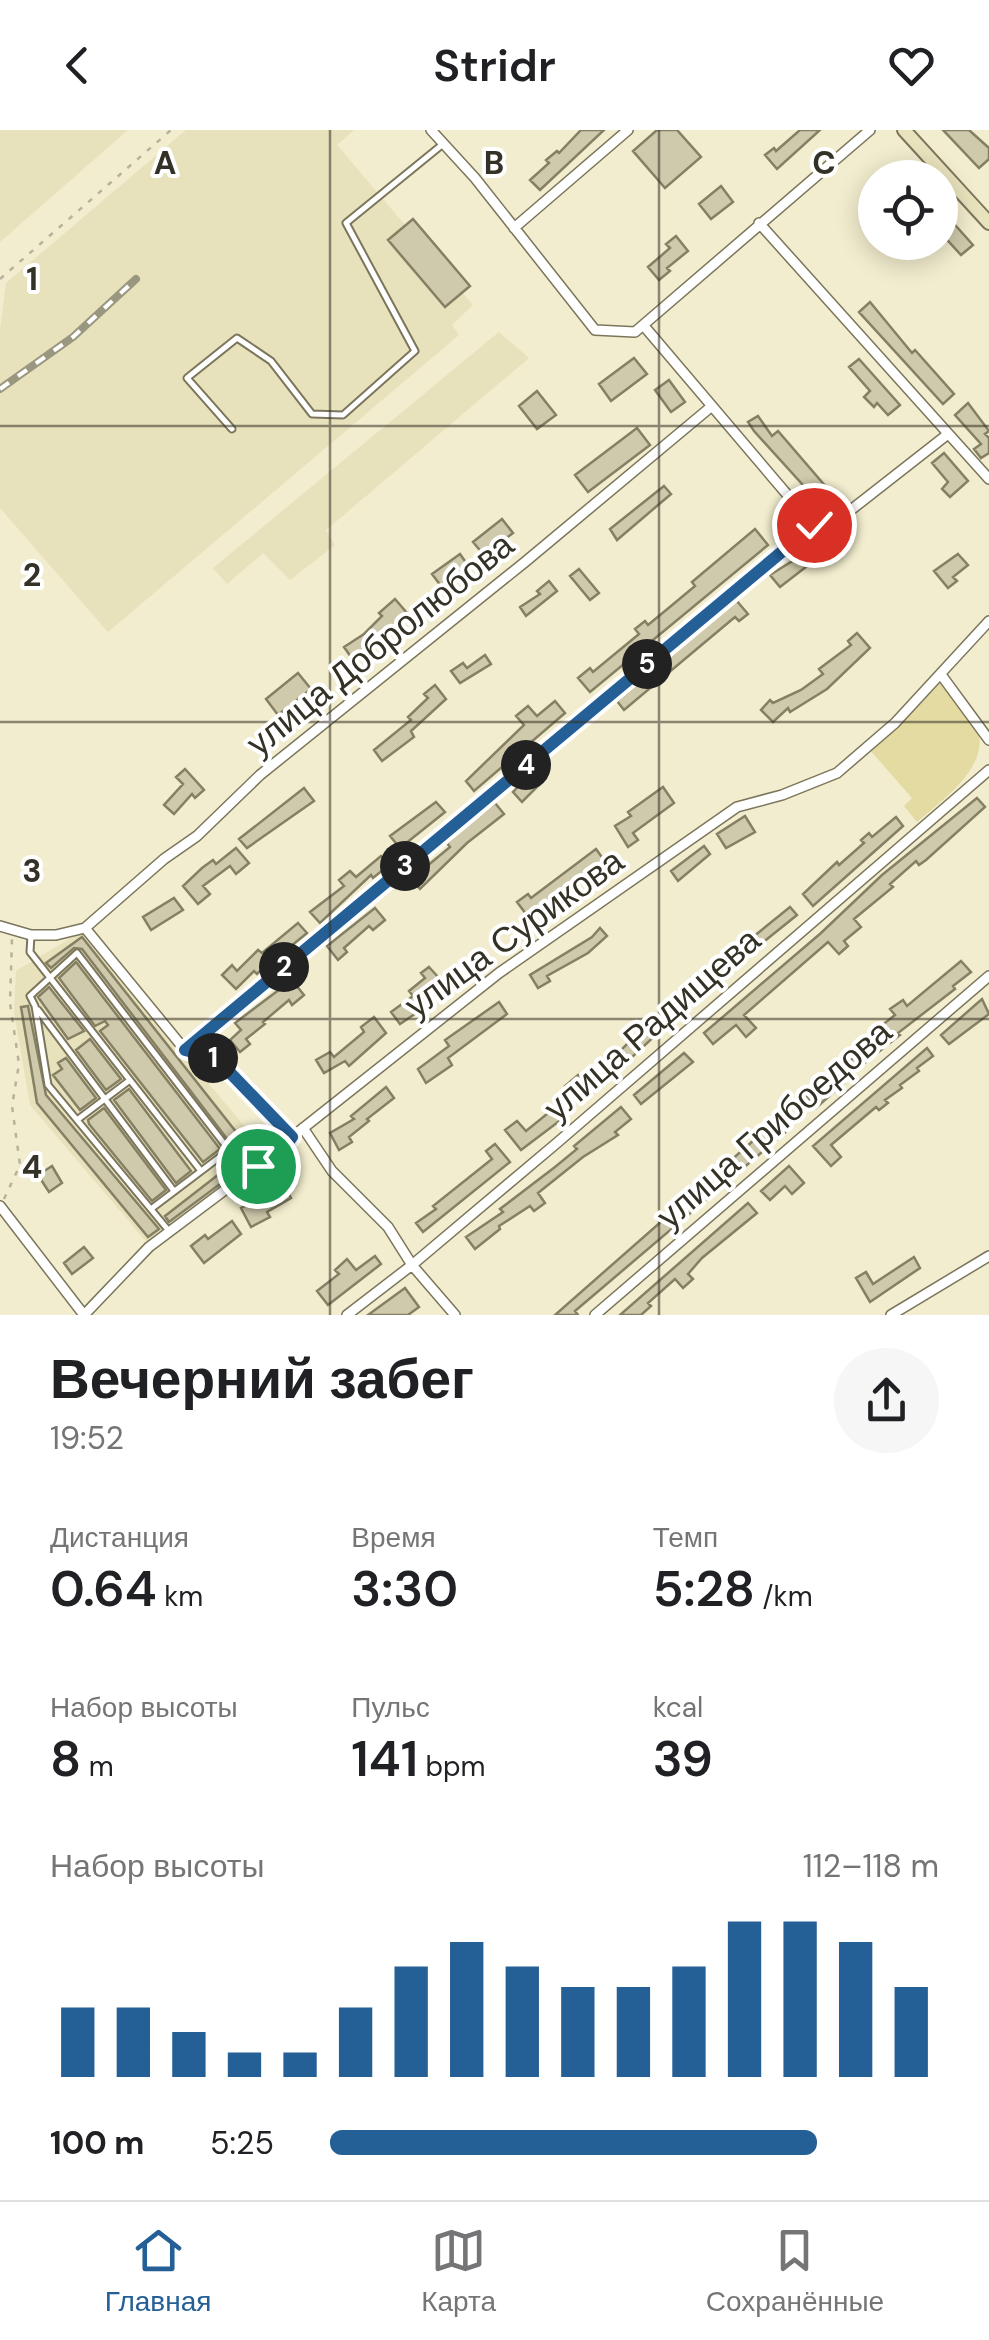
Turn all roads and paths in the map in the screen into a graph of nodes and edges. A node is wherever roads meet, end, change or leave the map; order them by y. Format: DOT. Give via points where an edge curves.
graph roads {
  1 [pos="171,130"];
  2 [pos="431,130"];
  3 [pos="628,130"];
  4 [pos="870,130"];
  5 [pos="904,130"];
  6 [pos="444,144"];
  7 [pos="758,223"];
  8 [pos="989,223"];
  9 [pos="514,228"];
  10 [pos="0,278"];
  11 [pos="640,329"];
  12 [pos="712,406"];
  13 [pos="232,429"];
  14 [pos="948,434"];
  15 [pos="989,479"];
  16 [pos="814,525"];
  17 [pos="989,621"];
  18 [pos="942,676"];
  19 [pos="989,740"];
  20 [pos="989,770"];
  21 [pos="0,926"];
  22 [pos="86,928"];
  23 [pos="12,932"];
  24 [pos="31,935"];
  25 [pos="989,976"];
  26 [pos="49,977"];
  27 [pos="35,1006"];
  28 [pos="185,1050"];
  29 [pos="130,1080"];
  30 [pos="105,1099"];
  31 [pos="77,1120"];
  32 [pos="303,1128"];
  33 [pos="292,1137"];
  34 [pos="202,1170"];
  35 [pos="174,1192"];
  36 [pos="0,1205"];
  37 [pos="151,1209"];
  38 [pos="169,1231"];
  39 [pos="989,1256"];
  40 [pos="412,1265"];
  41 [pos="84,1315"];
  42 [pos="347,1315"];
  43 [pos="455,1315"];
  44 [pos="595,1315"];
  45 [pos="890,1315"];
  1 -- 10 [label="path"];
  2 -- 6 [label="street"];
  3 -- 9 [label="street"];
  4 -- 7 [label="street"];
  5 -- 8 [label="street"];
  6 -- 9 [label="street"];
  6 -- 13 [label="lane" via="346,222 415,351 343,415 312,414 272,361 237,338 187,378"];
  7 -- 11 [label="street"];
  7 -- 14 [label="street"];
  9 -- 11 [label="street" via="595,330"];
  11 -- 12 [label="street"];
  12 -- 16 [label="street"];
  12 -- 22 [label="street, улица Добролюбова" via="260,775"];
  14 -- 15 [label="street"];
  14 -- 16 [label="street" via="832,524"];
  16 -- 28 [label="street"];
  17 -- 18 [label="street, улица Сурикова"];
  18 -- 19 [label="street"];
  18 -- 32 [label="street, улица Сурикова" via="837,773 737,808 499,973"];
  20 -- 40 [label="street, улица Радищева"];
  21 -- 23 [label="street"];
  22 -- 24 [label="street"];
  22 -- 28 [label="street"];
  23 -- 24 [label="street"];
  23 -- 36 [label="path" via="10,1004 19,1064 12,1106 20,1166"];
  24 -- 26 [label="lane" via="30,952"];
  25 -- 44 [label="street, улица Грибоедова"];
  26 -- 27 [label="lane" via="30,996"];
  26 -- 29 [label="lane"];
  26 -- 34 [label="lane" via="77,953 229,1150"];
  27 -- 30 [label="lane"];
  27 -- 31 [label="lane" via="48,1085"];
  28 -- 33 [label="street" via="216,1058"];
  29 -- 30 [label="lane"];
  29 -- 34 [label="lane"];
  30 -- 31 [label="lane"];
  30 -- 35 [label="lane"];
  31 -- 37 [label="lane"];
  32 -- 33 [label="street, улица Сурикова"];
  32 -- 40 [label="street"];
  33 -- 38 [label="street, улица Сурикова" via="278,1156"];
  34 -- 35 [label="lane"];
  35 -- 37 [label="lane"];
  36 -- 41 [label="street"];
  37 -- 38 [label="lane"];
  38 -- 41 [label="street, улица Сурикова"];
  39 -- 45 [label="street"];
  40 -- 42 [label="street, улица Радищева"];
  40 -- 43 [label="street"];
}
